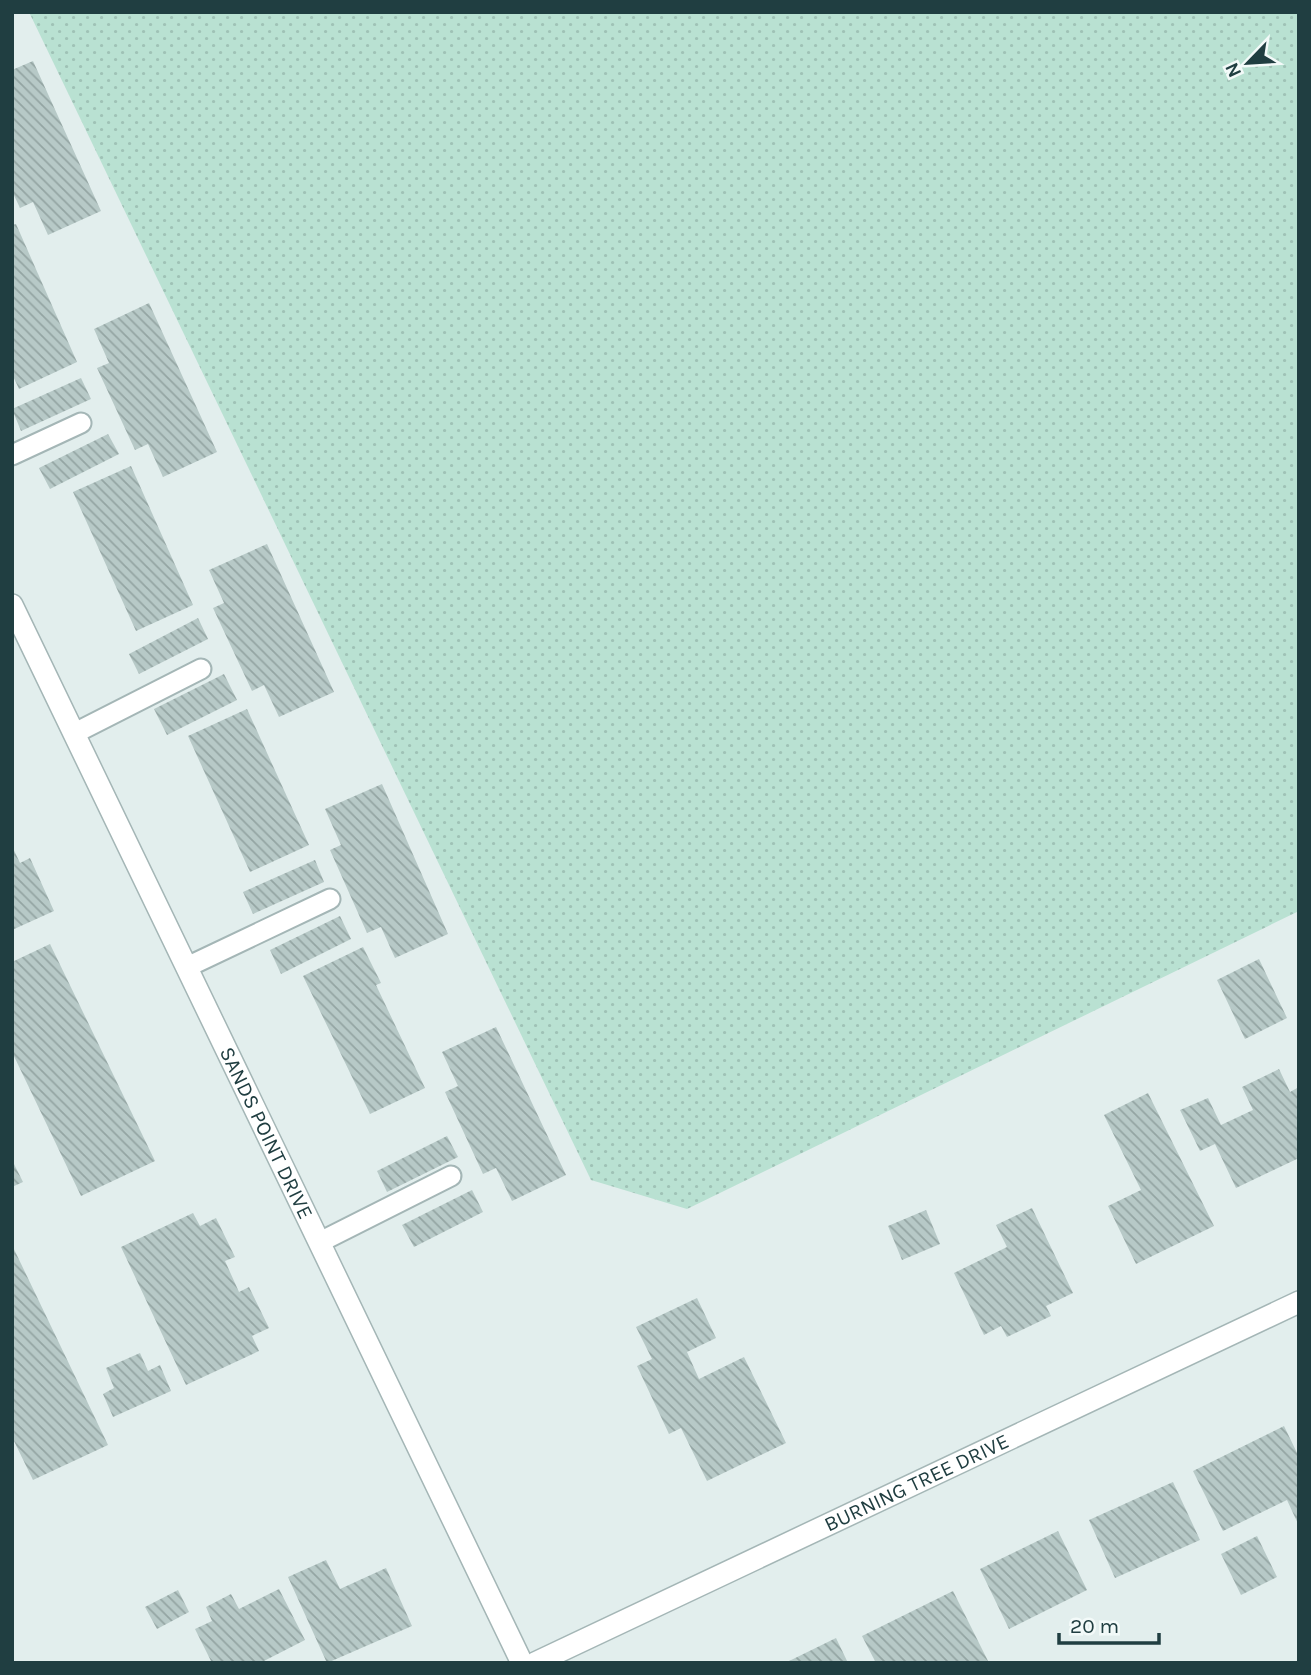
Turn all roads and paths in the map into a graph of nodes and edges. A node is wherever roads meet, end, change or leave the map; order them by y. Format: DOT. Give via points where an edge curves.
graph roads {
  1 [pos="81,423"];
  2 [pos="12,455"];
  3 [pos="12,605"];
  4 [pos="201,669"];
  5 [pos="75,733"];
  6 [pos="330,900"];
  7 [pos="187,967"];
  8 [pos="451,1176"];
  9 [pos="320,1242"];
  10 [pos="1299,1302"];
  11 [pos="522,1663"];
  12 [pos="535,1663"];
  1 -- 2 [label="lane"];
  3 -- 5 [label="street, SANDS POINT DRIVE"];
  4 -- 5 [label="lane"];
  5 -- 7 [label="street, SANDS POINT DRIVE"];
  6 -- 7 [label="lane"];
  7 -- 9 [label="street, SANDS POINT DRIVE"];
  8 -- 9 [label="lane"];
  9 -- 11 [label="street, SANDS POINT DRIVE"];
  10 -- 12 [label="street, BURNING TREE DRIVE"];
}
